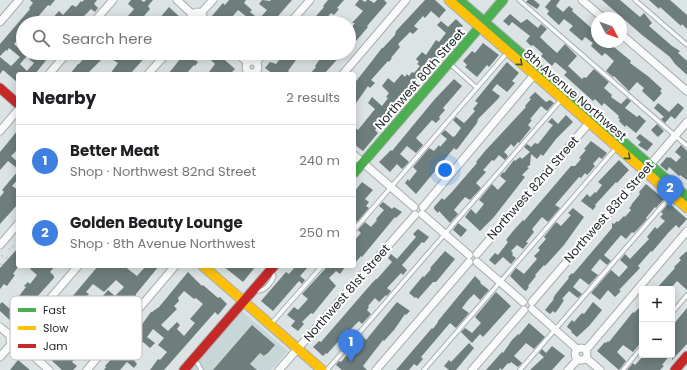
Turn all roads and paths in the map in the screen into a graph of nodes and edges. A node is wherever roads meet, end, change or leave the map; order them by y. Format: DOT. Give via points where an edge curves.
graph roads {
  1 [pos="19,0"];
  2 [pos="113,0"];
  3 [pos="177,0"];
  4 [pos="213,0"];
  5 [pos="310,0"];
  6 [pos="406,0"];
  7 [pos="448,0"];
  8 [pos="459,0"];
  9 [pos="503,0"];
  10 [pos="519,0"];
  11 [pos="582,0"];
  12 [pos="635,0"];
  13 [pos="596,12"];
  14 [pos="201,13"];
  15 [pos="192,14"];
  16 [pos="99,16"];
  17 [pos="202,16"];
  18 [pos="296,16"];
  19 [pos="0,22"];
  20 [pos="482,25"];
  21 [pos="627,39"];
  22 [pos="687,45"];
  23 [pos="507,52"];
  24 [pos="356,59"];
  25 [pos="61,60"];
  26 [pos="161,60"];
  27 [pos="244,60"];
  28 [pos="355,60"];
  29 [pos="256,62"];
  30 [pos="248,63"];
  31 [pos="449,63"];
  32 [pos="51,72"];
  33 [pos="150,72"];
  34 [pos="247,72"];
  35 [pos="259,72"];
  36 [pos="345,72"];
  37 [pos="534,75"];
  38 [pos="0,88"];
  39 [pos="476,88"];
  40 [pos="687,91"];
  41 [pos="562,99"];
  42 [pos="16,102"];
  43 [pos="16,112"];
  44 [pos="687,122"];
  45 [pos="589,123"];
  46 [pos="0,131"];
  47 [pos="675,136"];
  48 [pos="687,146"];
  49 [pos="616,147"];
  50 [pos="356,157"];
  51 [pos="363,162"];
  52 [pos="647,168"];
  53 [pos="356,171"];
  54 [pos="391,187"];
  55 [pos="672,195"];
  56 [pos="687,197"];
  57 [pos="687,208"];
  58 [pos="420,212"];
  59 [pos="16,226"];
  60 [pos="356,228"];
  61 [pos="687,231"];
  62 [pos="445,234"];
  63 [pos="0,245"];
  64 [pos="8,248"];
  65 [pos="16,248"];
  66 [pos="1,255"];
  67 [pos="9,257"];
  68 [pos="472,257"];
  69 [pos="0,264"];
  70 [pos="2,265"];
  71 [pos="76,268"];
  72 [pos="174,268"];
  73 [pos="205,268"];
  74 [pos="272,268"];
  75 [pos="320,268"];
  76 [pos="500,283"];
  77 [pos="687,295"];
  78 [pos="52,296"];
  79 [pos="244,301"];
  80 [pos="523,302"];
  81 [pos="142,306"];
  82 [pos="532,306"];
  83 [pos="675,309"];
  84 [pos="524,310"];
  85 [pos="270,325"];
  86 [pos="0,327"];
  87 [pos="554,330"];
  88 [pos="10,336"];
  89 [pos="10,346"];
  90 [pos="298,348"];
  91 [pos="577,349"];
  92 [pos="586,350"];
  93 [pos="639,351"];
  94 [pos="687,356"];
  95 [pos="0,357"];
  96 [pos="586,358"];
  97 [pos="578,359"];
  98 [pos="38,360"];
  99 [pos="96,360"];
  100 [pos="193,360"];
  101 [pos="49,370"];
  102 [pos="87,370"];
  103 [pos="184,370"];
  104 [pos="200,370"];
  105 [pos="279,370"];
  106 [pos="322,370"];
  107 [pos="327,370"];
  108 [pos="376,370"];
  109 [pos="424,370"];
  110 [pos="472,370"];
  111 [pos="520,370"];
  112 [pos="568,370"];
  113 [pos="600,370"];
  114 [pos="623,370"];
  115 [pos="675,370"];
  1 -- 19 [label="street"];
  2 -- 16 [label="street"];
  3 -- 15 [label="street"];
  4 -- 14 [label="street"];
  5 -- 18 [label="street"];
  6 -- 24 [label="street"];
  7 -- 20 [label="main road, 8th Avenue Northwest"];
  8 -- 20 [label="main road, 8th Avenue Northwest"];
  9 -- 20 [label="main road, Northwest 80th Street"];
  10 -- 47 [label="lane"];
  11 -- 13 [label="street"];
  12 -- 22 [label="lane"];
  14 -- 15 [label="street"];
  14 -- 17 [label="street"];
  20 -- 23 [label="main road, 8th Avenue Northwest"];
  20 -- 31 [label="main road, Northwest 80th Street"];
  20 -- 52 [label="main road, 8th Avenue Northwest"];
  21 -- 40 [label="street"];
  23 -- 37 [label="main road, 8th Avenue Northwest, one-way"];
  23 -- 39 [label="lane"];
  25 -- 32 [label="street"];
  26 -- 33 [label="street"];
  27 -- 30 [label="street"];
  28 -- 36 [label="street"];
  29 -- 30 [label="street"];
  29 -- 35 [label="street"];
  30 -- 34 [label="street"];
  31 -- 39 [label="lane"];
  31 -- 51 [label="main road, Northwest 80th Street"];
  37 -- 41 [label="main road, 8th Avenue Northwest"];
  37 -- 58 [label="street, Northwest 81st Street"];
  38 -- 42 [label="main road"];
  39 -- 54 [label="lane"];
  41 -- 45 [label="main road, 8th Avenue Northwest"];
  41 -- 62 [label="lane"];
  43 -- 46 [label="street"];
  44 -- 47 [label="street, Northwest 83rd Street"];
  45 -- 49 [label="main road, 8th Avenue Northwest"];
  45 -- 68 [label="street, Northwest 82nd Street"];
  47 -- 48 [label="lane"];
  47 -- 52 [label="street, Northwest 83rd Street"];
  49 -- 52 [label="main road, 8th Avenue Northwest, one-way"];
  49 -- 76 [label="lane"];
  50 -- 51 [label="street"];
  51 -- 53 [label="main road, Northwest 80th Street"];
  51 -- 54 [label="street"];
  52 -- 55 [label="main road, 8th Avenue Northwest"];
  52 -- 56 [label="main road, 8th Avenue Northwest"];
  52 -- 82 [label="street, Northwest 83rd Street"];
  54 -- 58 [label="street" via="414,207 412,211"];
  54 -- 60 [label="lane"];
  55 -- 57 [label="main road, 8th Avenue Northwest"];
  55 -- 87 [label="lane"];
  58 -- 62 [label="street"];
  58 -- 90 [label="street, Northwest 81st Street"];
  59 -- 63 [label="street"];
  61 -- 92 [label="street"];
  62 -- 68 [label="street"];
  62 -- 107 [label="lane"];
  64 -- 65 [label="path" via="10,250 13,246"];
  66 -- 67 [label="path" via="6,259"];
  68 -- 76 [label="street" via="474,264 477,262"];
  68 -- 108 [label="street, Northwest 82nd Street"];
  69 -- 70 [label="path"];
  71 -- 78 [label="street"];
  72 -- 81 [label="street"];
  73 -- 79 [label="main road"];
  74 -- 79 [label="main road"];
  75 -- 85 [label="lane"];
  76 -- 80 [label="street"];
  76 -- 109 [label="lane"];
  77 -- 83 [label="lane"];
  79 -- 85 [label="main road"];
  79 -- 100 [label="main road"];
  80 -- 82 [label="street" via="528,300"];
  80 -- 84 [label="street"];
  82 -- 84 [label="street" via="528,311"];
  82 -- 87 [label="street"];
  84 -- 110 [label="street"];
  85 -- 90 [label="main road"];
  86 -- 88 [label="street"];
  87 -- 91 [label="street"];
  87 -- 111 [label="lane"];
  89 -- 95 [label="street"];
  90 -- 105 [label="street, Northwest 81st Street"];
  90 -- 106 [label="main road"];
  91 -- 92 [label="street"];
  91 -- 97 [label="street" via="575,354"];
  92 -- 96 [label="street"];
  93 -- 114 [label="lane"];
  94 -- 115 [label="main road"];
  96 -- 97 [label="street"];
  96 -- 113 [label="street"];
  97 -- 112 [label="street"];
  98 -- 101 [label="street"];
  99 -- 102 [label="street"];
  100 -- 103 [label="main road"];
  100 -- 104 [label="lane"];
}
